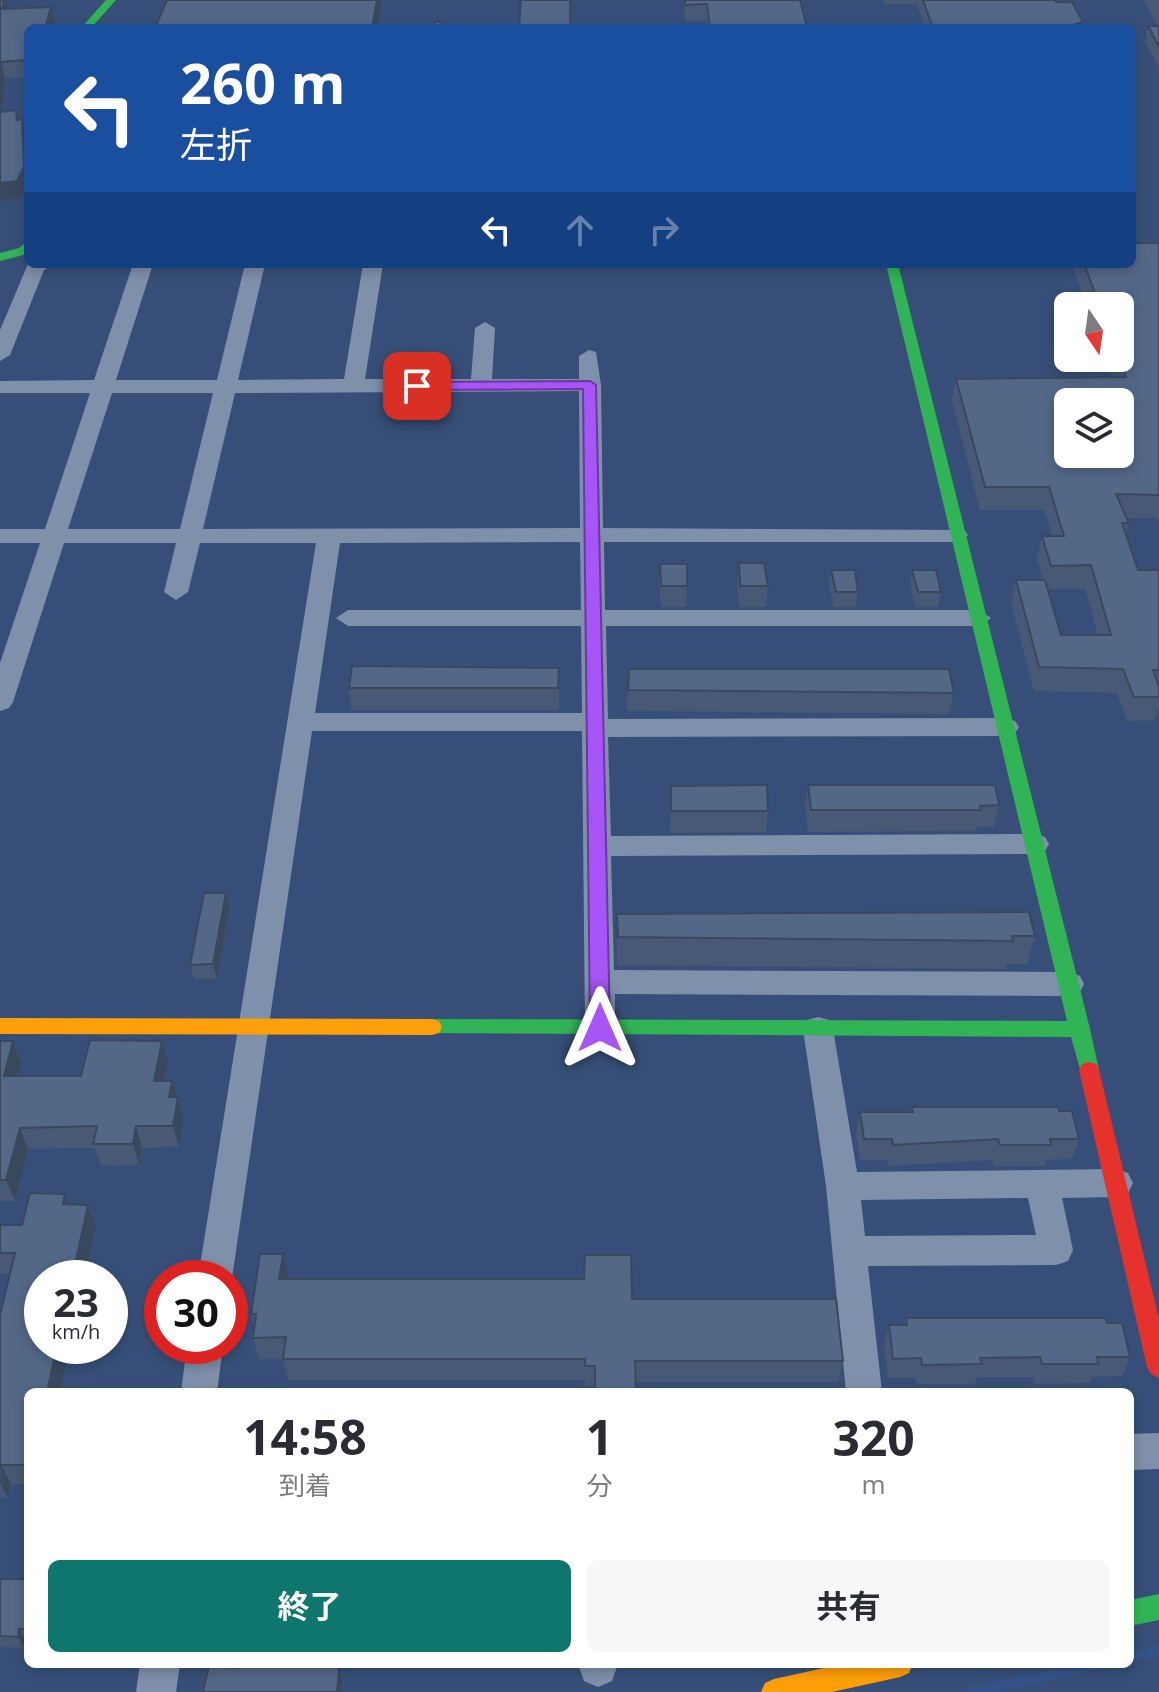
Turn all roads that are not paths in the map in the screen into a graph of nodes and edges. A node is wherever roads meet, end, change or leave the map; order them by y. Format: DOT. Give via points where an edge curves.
graph roads {
  1 [pos="111,0"];
  2 [pos="90,24"];
  3 [pos="24,250"];
  4 [pos="0,257"];
  5 [pos="35,268"];
  6 [pos="142,268"];
  7 [pos="254,268"];
  8 [pos="372,268"];
  9 [pos="893,268"];
  10 [pos="485,328"];
  11 [pos="0,355"];
  12 [pos="589,356"];
  13 [pos="590,385"];
  14 [pos="353,386"];
  15 [pos="481,386"];
  16 [pos="0,387"];
  17 [pos="103,387"];
  18 [pos="225,387"];
  19 [pos="592,533"];
  20 [pos="189,535"];
  21 [pos="329,535"];
  22 [pos="956,535"];
  23 [pos="0,536"];
  24 [pos="54,536"];
  25 [pos="176,592"];
  26 [pos="348,618"];
  27 [pos="593,618"];
  28 [pos="979,618"];
  29 [pos="0,702"];
  30 [pos="299,722"];
  31 [pos="595,725"];
  32 [pos="1006,727"];
  33 [pos="1035,844"];
  34 [pos="597,846"];
  35 [pos="600,982"];
  36 [pos="1069,984"];
  37 [pos="0,1026"];
  38 [pos="251,1027"];
  39 [pos="600,1028"];
  40 [pos="818,1029"];
  41 [pos="1080,1029"];
  42 [pos="1116,1183"];
  43 [pos="1042,1184"];
  44 [pos="843,1186"];
  45 [pos="850,1251"];
  46 [pos="218,1260"];
  47 [pos="203,1364"];
  48 [pos="1159,1367"];
  49 [pos="200,1388"];
  50 [pos="864,1388"];
  51 [pos="1159,1451"];
  52 [pos="1134,1452"];
  53 [pos="1159,1607"];
  54 [pos="1134,1612"];
  55 [pos="159,1668"];
  56 [pos="882,1668"];
  57 [pos="156,1692"];
  58 [pos="774,1692"];
  1 -- 2 [label="street"];
  3 -- 4 [label="street"];
  5 -- 11 [label="street"];
  6 -- 17 [label="street"];
  7 -- 18 [label="street"];
  8 -- 14 [label="street"];
  9 -- 22 [label="street"];
  10 -- 15 [label="street"];
  12 -- 13 [label="street"];
  13 -- 15 [label="street"];
  13 -- 19 [label="street"];
  14 -- 15 [label="street"];
  14 -- 18 [label="street"];
  16 -- 17 [label="street"];
  17 -- 18 [label="street"];
  17 -- 24 [label="street"];
  18 -- 20 [label="street"];
  19 -- 21 [label="street"];
  19 -- 22 [label="street"];
  19 -- 27 [label="street"];
  20 -- 21 [label="street"];
  20 -- 24 [label="street"];
  20 -- 25 [label="street"];
  21 -- 30 [label="street"];
  22 -- 28 [label="street"];
  23 -- 24 [label="street"];
  24 -- 29 [label="street"];
  26 -- 27 [label="street"];
  27 -- 28 [label="street"];
  27 -- 31 [label="street"];
  28 -- 32 [label="street"];
  30 -- 31 [label="street"];
  30 -- 38 [label="street"];
  31 -- 32 [label="street"];
  31 -- 34 [label="street"];
  32 -- 33 [label="street"];
  33 -- 34 [label="street"];
  33 -- 36 [label="street"];
  34 -- 35 [label="street"];
  35 -- 36 [label="street"];
  35 -- 39 [label="street"];
  36 -- 41 [label="street"];
  37 -- 38 [label="street"];
  38 -- 39 [label="street"];
  38 -- 46 [label="street"];
  39 -- 40 [label="street"];
  40 -- 41 [label="street"];
  40 -- 44 [label="street"];
  41 -- 42 [label="street"];
  42 -- 43 [label="street"];
  42 -- 48 [label="street"];
  43 -- 44 [label="street"];
  43 -- 45 [label="street" via="1056,1250"];
  44 -- 45 [label="street"];
  45 -- 50 [label="street"];
  47 -- 49 [label="street"];
  51 -- 52 [label="street"];
  53 -- 54 [label="street"];
  55 -- 57 [label="street"];
  56 -- 58 [label="street"];
}
